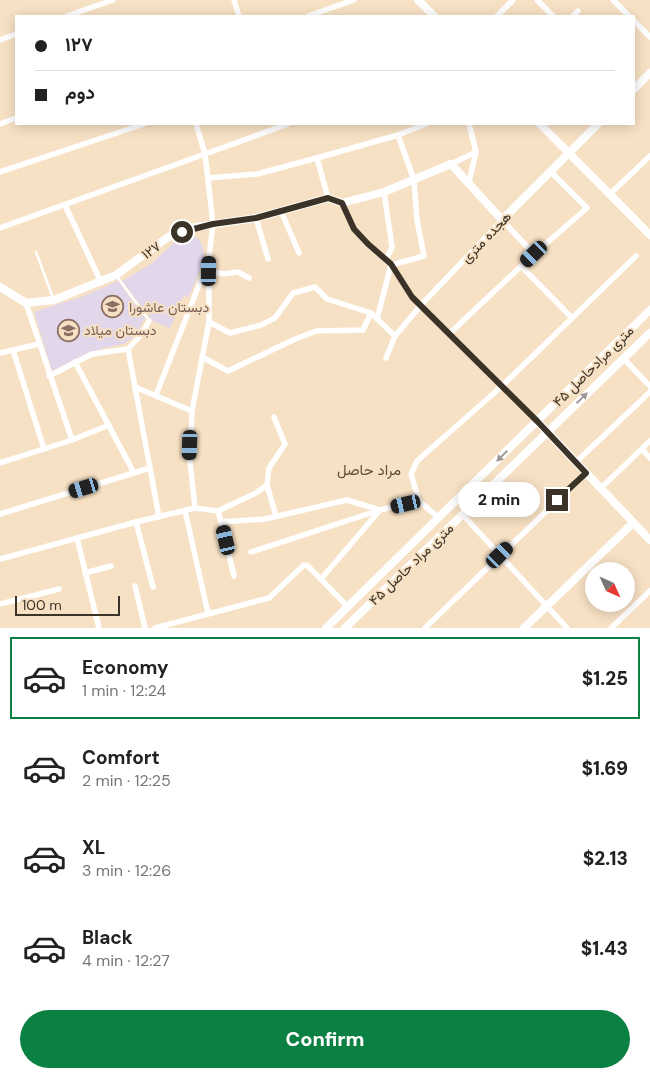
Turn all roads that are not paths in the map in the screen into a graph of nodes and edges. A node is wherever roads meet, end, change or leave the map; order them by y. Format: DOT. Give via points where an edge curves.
graph roads {
  1 [pos="113,0"];
  2 [pos="234,0"];
  3 [pos="354,0"];
  4 [pos="513,0"];
  5 [pos="537,0"];
  6 [pos="613,0"];
  7 [pos="421,1"];
  8 [pos="578,11"];
  9 [pos="70,15"];
  10 [pos="239,15"];
  11 [pos="311,15"];
  12 [pos="433,15"];
  13 [pos="498,15"];
  14 [pos="552,15"];
  15 [pos="574,15"];
  16 [pos="628,15"];
  17 [pos="635,22"];
  18 [pos="15,34"];
  19 [pos="650,37"];
  20 [pos="0,40"];
  21 [pos="650,73"];
  22 [pos="635,88"];
  23 [pos="15,118"];
  24 [pos="0,124"];
  25 [pos="141,125"];
  26 [pos="196,125"];
  27 [pos="285,125"];
  28 [pos="423,125"];
  29 [pos="469,125"];
  30 [pos="541,125"];
  31 [pos="597,125"];
  32 [pos="398,135"];
  33 [pos="476,152"];
  34 [pos="568,152"];
  35 [pos="205,154"];
  36 [pos="650,156"];
  37 [pos="318,158"];
  38 [pos="451,164"];
  39 [pos="550,171"];
  40 [pos="0,172"];
  41 [pos="208,178"];
  42 [pos="414,180"];
  43 [pos="469,182"];
  44 [pos="384,192"];
  45 [pos="610,194"];
  46 [pos="328,198"];
  47 [pos="342,203"];
  48 [pos="64,205"];
  49 [pos="281,211"];
  50 [pos="256,218"];
  51 [pos="502,220"];
  52 [pos="213,224"];
  53 [pos="0,228"];
  54 [pos="650,235"];
  55 [pos="36,252"];
  56 [pos="299,253"];
  57 [pos="534,254"];
  58 [pos="636,256"];
  59 [pos="209,257"];
  60 [pos="268,259"];
  61 [pos="388,262"];
  62 [pos="522,266"];
  63 [pos="209,271"];
  64 [pos="116,275"];
  65 [pos="249,278"];
  66 [pos="102,282"];
  67 [pos="2,291"];
  68 [pos="54,300"];
  69 [pos="26,303"];
  70 [pos="421,305"];
  71 [pos="650,310"];
  72 [pos="371,313"];
  73 [pos="572,318"];
  74 [pos="377,319"];
  75 [pos="149,321"];
  76 [pos="208,322"];
  77 [pos="650,333"];
  78 [pos="449,334"];
  79 [pos="395,336"];
  80 [pos="39,344"];
  81 [pos="128,349"];
  82 [pos="13,350"];
  83 [pos="0,353"];
  84 [pos="202,357"];
  85 [pos="386,358"];
  86 [pos="623,358"];
  87 [pos="75,362"];
  88 [pos="49,376"];
  89 [pos="502,386"];
  90 [pos="650,386"];
  91 [pos="135,387"];
  92 [pos="650,392"];
  93 [pos="156,396"];
  94 [pos="192,411"];
  95 [pos="274,417"];
  96 [pos="537,421"];
  97 [pos="109,425"];
  98 [pos="547,432"];
  99 [pos="72,440"];
  100 [pos="650,441"];
  101 [pos="44,449"];
  102 [pos="642,449"];
  103 [pos="650,458"];
  104 [pos="576,462"];
  105 [pos="0,463"];
  106 [pos="150,468"];
  107 [pos="134,473"];
  108 [pos="586,473"];
  109 [pos="267,485"];
  110 [pos="600,489"];
  111 [pos="419,501"];
  112 [pos="195,508"];
  113 [pos="185,510"];
  114 [pos="380,510"];
  115 [pos="218,511"];
  116 [pos="0,514"];
  117 [pos="462,514"];
  118 [pos="276,516"];
  119 [pos="159,517"];
  120 [pos="439,518"];
  121 [pos="136,522"];
  122 [pos="222,522"];
  123 [pos="634,523"];
  124 [pos="77,538"];
  125 [pos="650,540"];
  126 [pos="251,552"];
  127 [pos="500,555"];
  128 [pos="0,559"];
  129 [pos="111,566"];
  130 [pos="85,572"];
  131 [pos="234,576"];
  132 [pos="321,579"];
  133 [pos="135,586"];
  134 [pos="153,587"];
  135 [pos="59,589"];
  136 [pos="650,591"];
  137 [pos="0,604"];
  138 [pos="547,606"];
  139 [pos="348,607"];
  140 [pos="208,613"];
  141 [pos="98,628"];
  142 [pos="146,628"];
  143 [pos="155,628"];
  144 [pos="326,628"];
  145 [pos="345,628"];
  146 [pos="425,628"];
  147 [pos="524,628"];
  148 [pos="567,628"];
  149 [pos="611,628"];
  1 -- 9 [label="street"];
  2 -- 10 [label="street"];
  3 -- 11 [label="street"];
  4 -- 13 [label="street"];
  5 -- 14 [label="street"];
  6 -- 16 [label="street"];
  7 -- 12 [label="street"];
  8 -- 15 [label="street"];
  17 -- 19 [label="street"];
  18 -- 20 [label="street"];
  21 -- 22 [label="street"];
  23 -- 24 [label="street"];
  25 -- 40 [label="street"];
  26 -- 35 [label="street"];
  27 -- 35 [label="street"];
  28 -- 32 [label="street"];
  29 -- 33 [label="street"];
  30 -- 34 [label="street"];
  31 -- 34 [label="street, هجده متری"];
  32 -- 37 [label="street"];
  32 -- 42 [label="street"];
  33 -- 38 [label="street"];
  33 -- 43 [label="street"];
  34 -- 39 [label="street, هجده متری"];
  34 -- 45 [label="street"];
  35 -- 41 [label="street"];
  35 -- 48 [label="street"];
  36 -- 45 [label="street"];
  37 -- 41 [label="street" via="257,174"];
  37 -- 46 [label="street"];
  38 -- 42 [label="street"];
  38 -- 43 [label="street"];
  39 -- 51 [label="street, هجده متری"];
  39 -- 57 [label="street" via="587,208"];
  41 -- 52 [label="street"];
  42 -- 44 [label="street"];
  42 -- 61 [label="street" via="424,256"];
  43 -- 51 [label="street"];
  44 -- 47 [label="street"];
  44 -- 61 [label="street" via="392,247"];
  45 -- 54 [label="street"];
  46 -- 47 [label="street"];
  46 -- 49 [label="street, ۱۲۷"];
  47 -- 61 [label="street" via="354,229"];
  48 -- 53 [label="street"];
  48 -- 66 [label="street"];
  49 -- 50 [label="street, ۱۲۷"];
  49 -- 56 [label="street"];
  50 -- 52 [label="street, ۱۲۷"];
  50 -- 60 [label="street"];
  51 -- 57 [label="street"];
  51 -- 70 [label="street, هجده متری"];
  52 -- 59 [label="street"];
  52 -- 64 [label="street, ۱۲۷" via="168,237"];
  55 -- 68 [label="lane"];
  57 -- 62 [label="street"];
  58 -- 73 [label="street"];
  59 -- 63 [label="street"];
  59 -- 93 [label="street"];
  61 -- 70 [label="street"];
  61 -- 74 [label="street"];
  62 -- 73 [label="street"];
  62 -- 78 [label="street"];
  63 -- 65 [label="street" via="223,274 238,272"];
  63 -- 76 [label="street"];
  64 -- 66 [label="street, ۱۲۷"];
  64 -- 75 [label="lane"];
  66 -- 68 [label="street, ۱۲۷"];
  67 -- 69 [label="street"];
  68 -- 69 [label="street, ۱۲۷"];
  69 -- 80 [label="street"];
  70 -- 78 [label="street"];
  70 -- 79 [label="street, هجده متری"];
  71 -- 96 [label="street, ۴۵ متری مرادحاصل"];
  72 -- 74 [label="street"];
  72 -- 76 [label="street" via="327,299 315,287 293,293 274,318 261,325 230,333"];
  72 -- 84 [label="street" via="363,330 316,331 228,371"];
  73 -- 89 [label="street"];
  74 -- 79 [label="street"];
  75 -- 81 [label="street" via="141,336"];
  76 -- 84 [label="street"];
  77 -- 86 [label="street, ۴۵ متری مراد حاصل"];
  78 -- 89 [label="street"];
  79 -- 85 [label="street, هجده متری"];
  80 -- 82 [label="street"];
  80 -- 88 [label="street"];
  81 -- 87 [label="street" via="92,354"];
  81 -- 91 [label="street"];
  82 -- 83 [label="street"];
  82 -- 101 [label="street"];
  84 -- 94 [label="street"];
  86 -- 90 [label="street"];
  98 -- 86 [label="street, ۴۵ متری مراد حاصل, one-way"];
  87 -- 88 [label="street"];
  87 -- 97 [label="street"];
  88 -- 99 [label="street"];
  89 -- 96 [label="street"];
  89 -- 111 [label="street" via="417,461 411,474"];
  91 -- 93 [label="street"];
  91 -- 106 [label="street"];
  92 -- 104 [label="street"];
  93 -- 94 [label="street"];
  94 -- 112 [label="street" via="190,462"];
  95 -- 109 [label="street" via="285,444 268,468"];
  96 -- 98 [label="street"];
  96 -- 120 [label="street, ۴۵ متری مراد حاصل, one-way"];
  97 -- 99 [label="street"];
  97 -- 107 [label="street"];
  98 -- 104 [label="street"];
  98 -- 117 [label="street, ۴۵ متری مراد حاصل"];
  99 -- 101 [label="street"];
  100 -- 102 [label="street"];
  101 -- 105 [label="street"];
  102 -- 103 [label="street"];
  102 -- 110 [label="street"];
  104 -- 108 [label="street"];
  106 -- 107 [label="street"];
  106 -- 119 [label="street"];
  107 -- 116 [label="street"];
  108 -- 110 [label="street"];
  108 -- 127 [label="street"];
  109 -- 115 [label="street"];
  109 -- 118 [label="street"];
  110 -- 123 [label="street"];
  111 -- 114 [label="street"];
  111 -- 120 [label="street"];
  112 -- 113 [label="street"];
  112 -- 115 [label="street"];
  113 -- 119 [label="street"];
  113 -- 140 [label="street"];
  114 -- 118 [label="street" via="347,500"];
  114 -- 126 [label="street"];
  114 -- 132 [label="street"];
  115 -- 122 [label="street"];
  117 -- 127 [label="street"];
  117 -- 145 [label="street, ۴۵ متری مراد حاصل"];
  118 -- 122 [label="street"];
  119 -- 121 [label="street"];
  120 -- 139 [label="street, ۴۵ متری مراد حاصل"];
  121 -- 124 [label="street"];
  121 -- 134 [label="street"];
  122 -- 131 [label="street"];
  123 -- 125 [label="street"];
  123 -- 138 [label="street"];
  124 -- 128 [label="street"];
  124 -- 130 [label="street"];
  127 -- 138 [label="street"];
  127 -- 146 [label="street"];
  129 -- 130 [label="street"];
  130 -- 141 [label="street"];
  132 -- 139 [label="street"];
  132 -- 140 [label="street" via="304,565 270,598"];
  133 -- 142 [label="street"];
  135 -- 137 [label="street"];
  136 -- 149 [label="street"];
  138 -- 147 [label="street"];
  138 -- 148 [label="street"];
  139 -- 144 [label="street, ۴۵ متری مراد حاصل"];
  140 -- 143 [label="street"];
}
